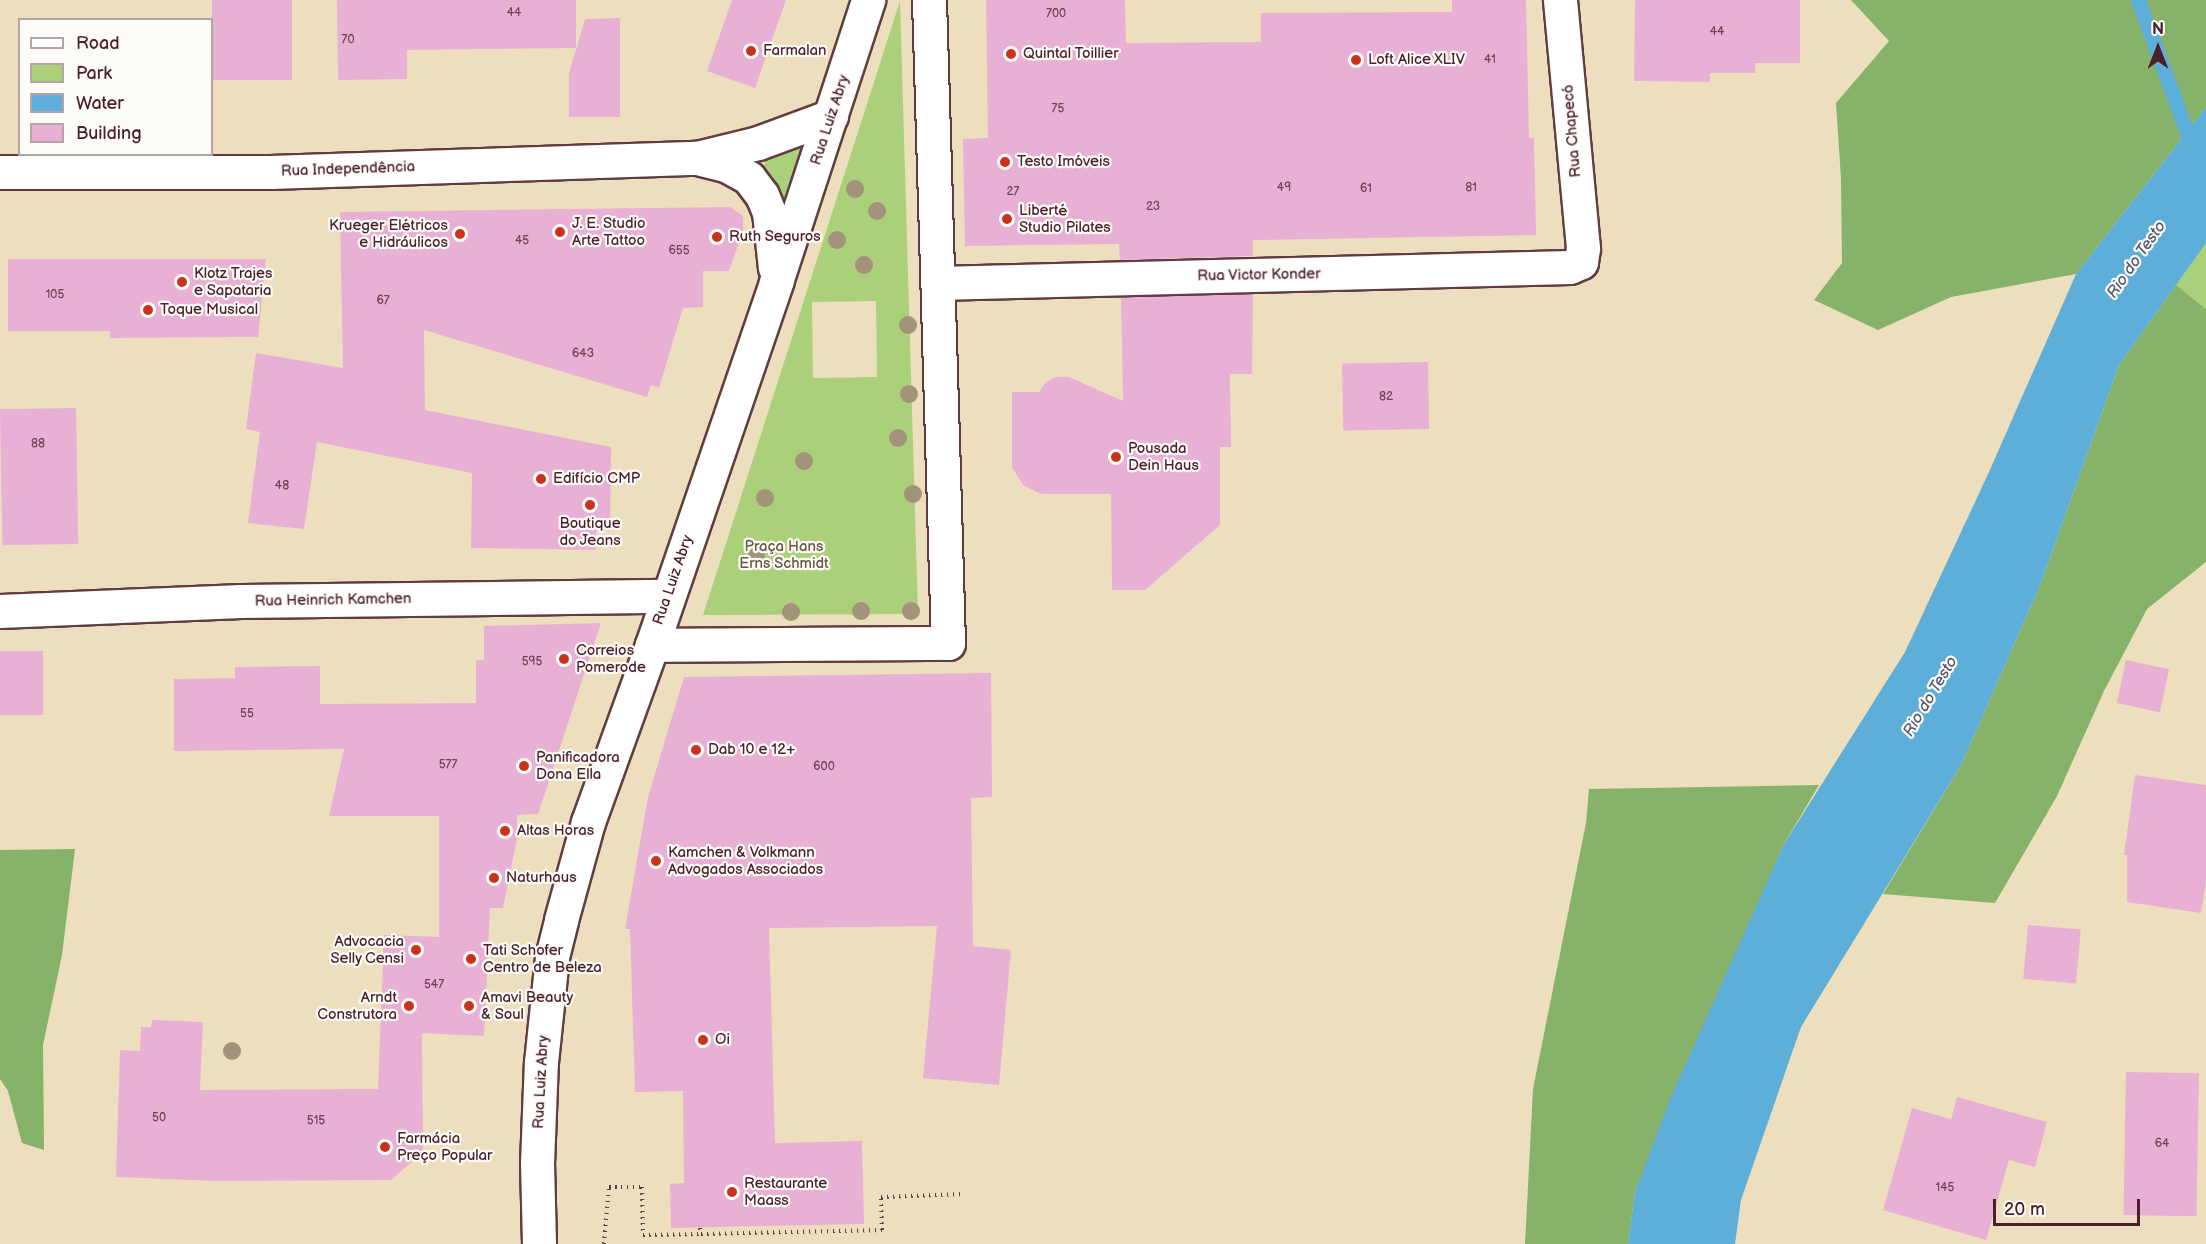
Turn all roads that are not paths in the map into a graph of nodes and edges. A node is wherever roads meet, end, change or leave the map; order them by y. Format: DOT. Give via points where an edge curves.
graph roads {
  1 [pos="868,0"];
  2 [pos="929,0"];
  3 [pos="1560,0"];
  4 [pos="831,116"];
  5 [pos="697,158"];
  6 [pos="0,172"];
  7 [pos="1581,262"];
  8 [pos="776,282"];
  9 [pos="937,283"];
  10 [pos="667,596"];
  11 [pos="0,611"];
  12 [pos="652,645"];
  13 [pos="539,1244"];
  1 -- 4 [label="street, Rua Luiz Abry"];
  2 -- 9 [label="street"];
  3 -- 7 [label="street, Rua Chapecó" via="1583,248"];
  4 -- 5 [label="street, Rua Independência" via="758,143"];
  4 -- 8 [label="street, Rua Luiz Abry"];
  5 -- 6 [label="street, Rua Independência" via="259,172"];
  5 -- 8 [label="street, Rua Independência" via="726,165 749,178 762,195 769,212"];
  7 -- 9 [label="street, Rua Victor Konder" via="1570,267"];
  8 -- 10 [label="street, Rua Luiz Abry"];
  9 -- 12 [label="street" via="948,643"];
  10 -- 11 [label="street, Rua Heinrich Kamchen" via="252,601"];
  10 -- 12 [label="street, Rua Luiz Abry"];
  12 -- 13 [label="street, Rua Luiz Abry" via="588,822 552,957 539,1110"];
}
